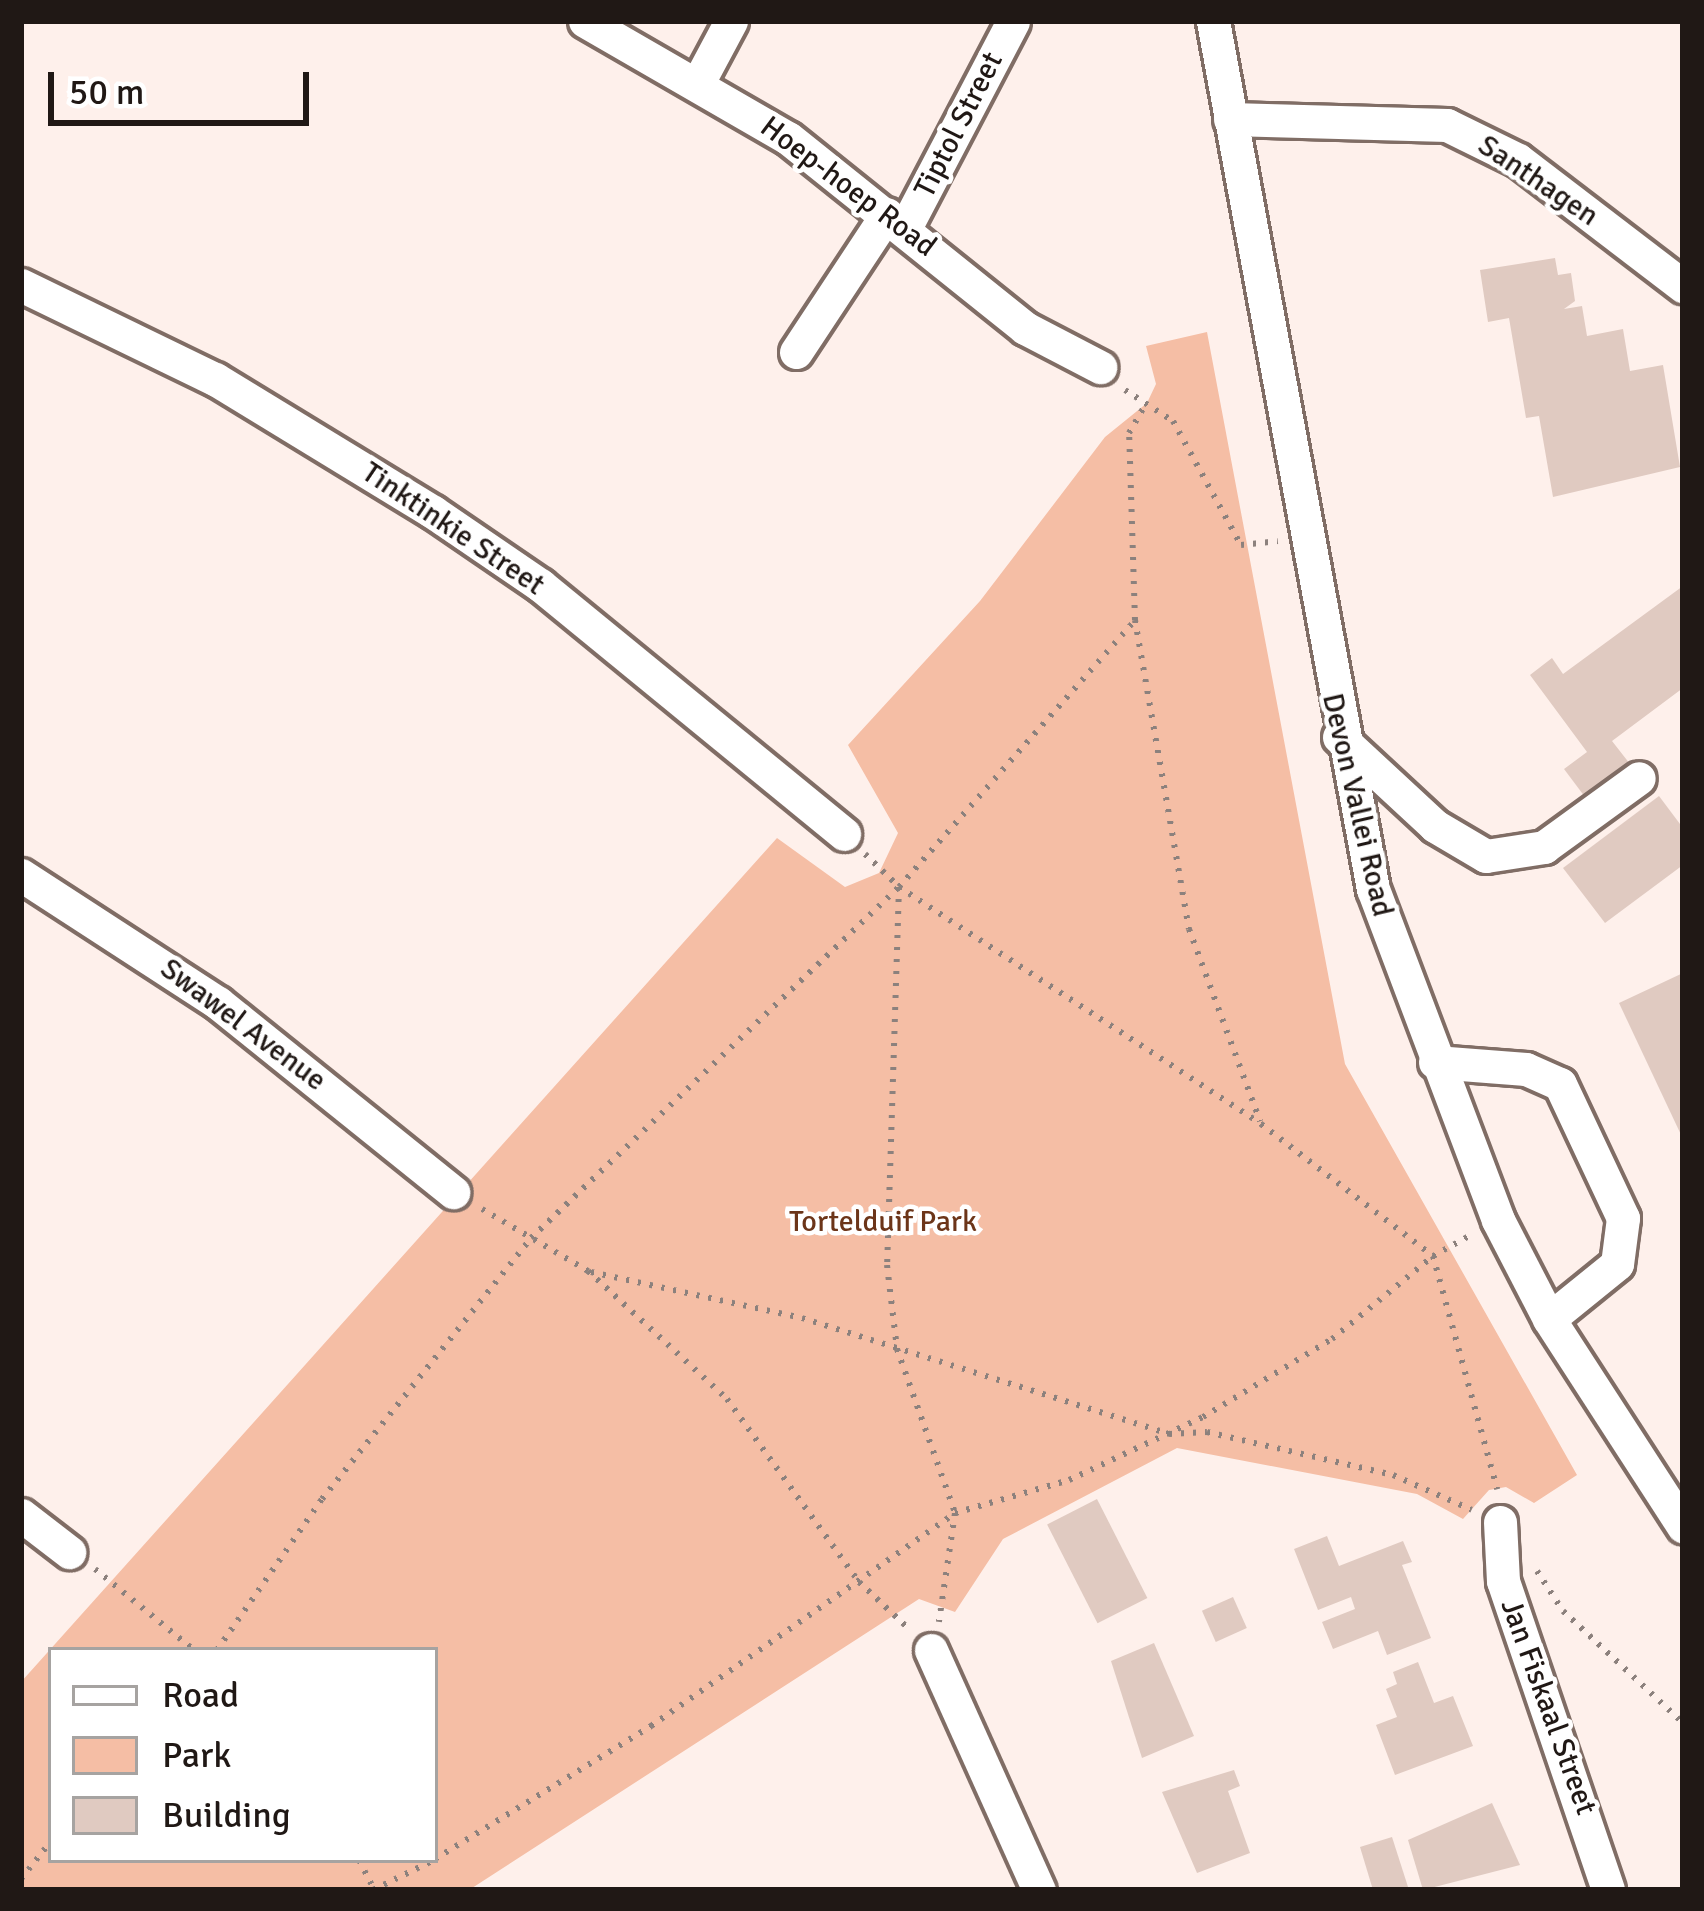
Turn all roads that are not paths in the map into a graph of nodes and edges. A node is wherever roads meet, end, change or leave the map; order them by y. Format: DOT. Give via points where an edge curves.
graph roads {
  1 [pos="585,21"];
  2 [pos="731,21"];
  3 [pos="1013,21"];
  4 [pos="1213,21"];
  5 [pos="699,81"];
  6 [pos="1231,119"];
  7 [pos="896,221"];
  8 [pos="21,285"];
  9 [pos="1683,286"];
  10 [pos="796,352"];
  11 [pos="1100,367"];
  12 [pos="1339,737"];
  13 [pos="1639,778"];
  14 [pos="844,834"];
  15 [pos="21,875"];
  16 [pos="1435,1062"];
  17 [pos="453,1192"];
  18 [pos="1549,1319"];
  19 [pos="21,1515"];
  20 [pos="1500,1522"];
  21 [pos="1683,1526"];
  22 [pos="69,1552"];
  23 [pos="931,1650"];
  24 [pos="1039,1890"];
  25 [pos="1608,1890"];
  1 -- 5 [label="street, Hoep-hoep Road"];
  2 -- 5 [label="street"];
  3 -- 7 [label="street, Tiptol Street"];
  4 -- 6 [label="street, Devon Vallei Road"];
  5 -- 7 [label="street, Hoep-hoep Road"];
  6 -- 9 [label="street, Santhagen" via="1448,124 1518,160"];
  6 -- 12 [label="street, Devon Vallei Road"];
  7 -- 10 [label="street, Tiptol Street"];
  7 -- 11 [label="street, Hoep-hoep Road" via="1025,328"];
  8 -- 14 [label="street, Tinktinkie Street" via="215,379 433,512 540,585"];
  12 -- 13 [label="street" via="1435,826 1486,856 1544,847"];
  12 -- 16 [label="street, Devon Vallei Road" via="1373,889"];
  15 -- 17 [label="street, Swawel Avenue" via="218,1003"];
  16 -- 18 [label="street, Devon Vallei Road" via="1498,1220"];
  16 -- 18 [label="street" via="1526,1069 1560,1084 1623,1218 1617,1264"];
  18 -- 21 [label="street, Devon Vallei Road"];
  19 -- 22 [label="street"];
  20 -- 25 [label="street, Jan Fiskaal Street" via="1504,1581"];
  23 -- 24 [label="street"];
}
